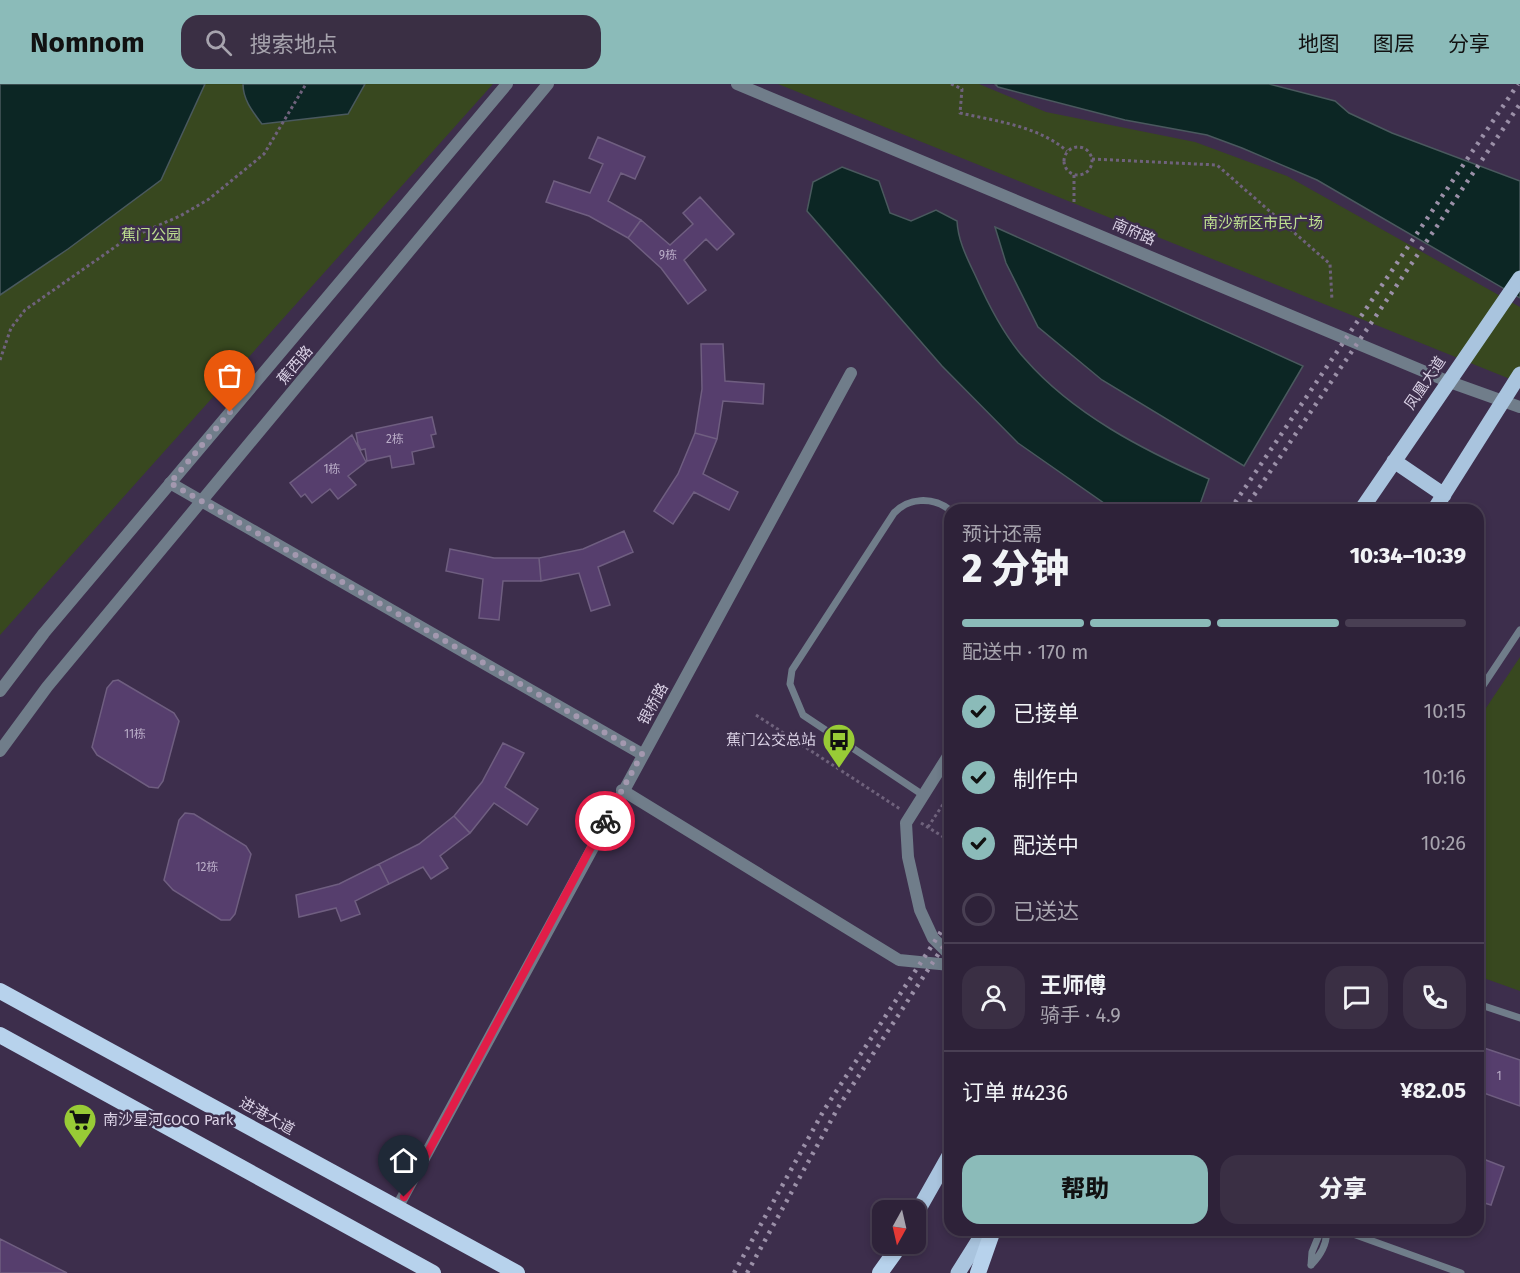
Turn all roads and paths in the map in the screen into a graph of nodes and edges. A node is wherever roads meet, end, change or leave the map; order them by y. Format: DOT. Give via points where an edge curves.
graph roads {
  1 [pos="306,84"];
  2 [pos="507,84"];
  3 [pos="548,84"];
  4 [pos="737,84"];
  5 [pos="951,84"];
  6 [pos="1067,152"];
  7 [pos="1092,159"];
  8 [pos="1074,175"];
  9 [pos="1074,203"];
  10 [pos="1520,278"];
  11 [pos="1332,300"];
  12 [pos="0,360"];
  13 [pos="851,373"];
  14 [pos="1520,374"];
  15 [pos="1447,381"];
  16 [pos="1503,400"];
  17 [pos="1520,407"];
  18 [pos="1394,461"];
  19 [pos="170,483"];
  20 [pos="1444,495"];
  21 [pos="201,501"];
  22 [pos="1365,504"];
  23 [pos="1438,504"];
  24 [pos="944,507"];
  25 [pos="1520,630"];
  26 [pos="1484,684"];
  27 [pos="0,691"];
  28 [pos="756,716"];
  29 [pos="0,751"];
  30 [pos="642,754"];
  31 [pos="944,762"];
  32 [pos="622,790"];
  33 [pos="923,795"];
  34 [pos="944,803"];
  35 [pos="910,816"];
  36 [pos="928,827"];
  37 [pos="944,837"];
  38 [pos="944,949"];
  39 [pos="944,964"];
  40 [pos="0,991"];
  41 [pos="1484,1006"];
  42 [pos="1520,1018"];
  43 [pos="0,1035"];
  44 [pos="944,1165"];
  45 [pos="924,1200"];
  46 [pos="398,1208"];
  47 [pos="981,1236"];
  48 [pos="991,1236"];
  49 [pos="1319,1236"];
  50 [pos="1327,1236"];
  51 [pos="1359,1236"];
  52 [pos="894,1254"];
  53 [pos="433,1273"];
  54 [pos="517,1273"];
  55 [pos="882,1273"];
  56 [pos="958,1273"];
  57 [pos="978,1273"];
  58 [pos="1461,1273"];
  1 -- 12 [label="path" via="264,154 215,194 180,216 125,240 25,310 11,328"];
  2 -- 19 [label="street, 蕉西路"];
  3 -- 21 [label="street, 蕉西路"];
  4 -- 15 [label="street, 南府路"];
  5 -- 6 [label="path" via="962,89 960,114 1013,125 1055,141"];
  6 -- 7 [label="path" via="1075,147 1084,148"];
  6 -- 8 [label="path" via="1064,165"];
  7 -- 8 [label="path" via="1087,172"];
  7 -- 11 [label="path" via="1217,165 1330,264"];
  8 -- 9 [label="path"];
  10 -- 15 [label="main road, 凤凰大道"];
  13 -- 30 [label="street, 银桥路"];
  14 -- 16 [label="main road"];
  15 -- 16 [label="street, 南府路"];
  15 -- 18 [label="main road, 凤凰大道"];
  16 -- 17 [label="street, 南府路"];
  16 -- 20 [label="main road"];
  18 -- 20 [label="main road"];
  18 -- 22 [label="main road, 凤凰大道"];
  19 -- 21 [label="street"];
  19 -- 27 [label="street, 蕉西路"];
  20 -- 23 [label="main road"];
  21 -- 29 [label="street, 蕉西路" via="47,687"];
  21 -- 30 [label="street"];
  24 -- 33 [label="lane" via="914,501 903,504 894,513 792,670 790,684 803,715"];
  25 -- 26 [label="lane"];
  28 -- 35 [label="path"];
  30 -- 32 [label="street, 银桥路"];
  31 -- 33 [label="street"];
  32 -- 39 [label="street" via="899,960"];
  32 -- 46 [label="street, 银桥路"];
  33 -- 35 [label="street"];
  34 -- 36 [label="path"];
  35 -- 36 [label="path"];
  35 -- 38 [label="street" via="906,823 908,857 920,910 933,938"];
  36 -- 37 [label="path"];
  40 -- 46 [label="highway, 进港大道"];
  41 -- 42 [label="lane"];
  43 -- 53 [label="highway"];
  44 -- 45 [label="main road"];
  46 -- 54 [label="highway, 进港大道"];
  47 -- 56 [label="main road"];
  48 -- 57 [label="highway"];
  49 -- 50 [label="lane" via="1311,1265 1320,1256"];
  51 -- 58 [label="lane"];
  52 -- 55 [label="highway"];
}
